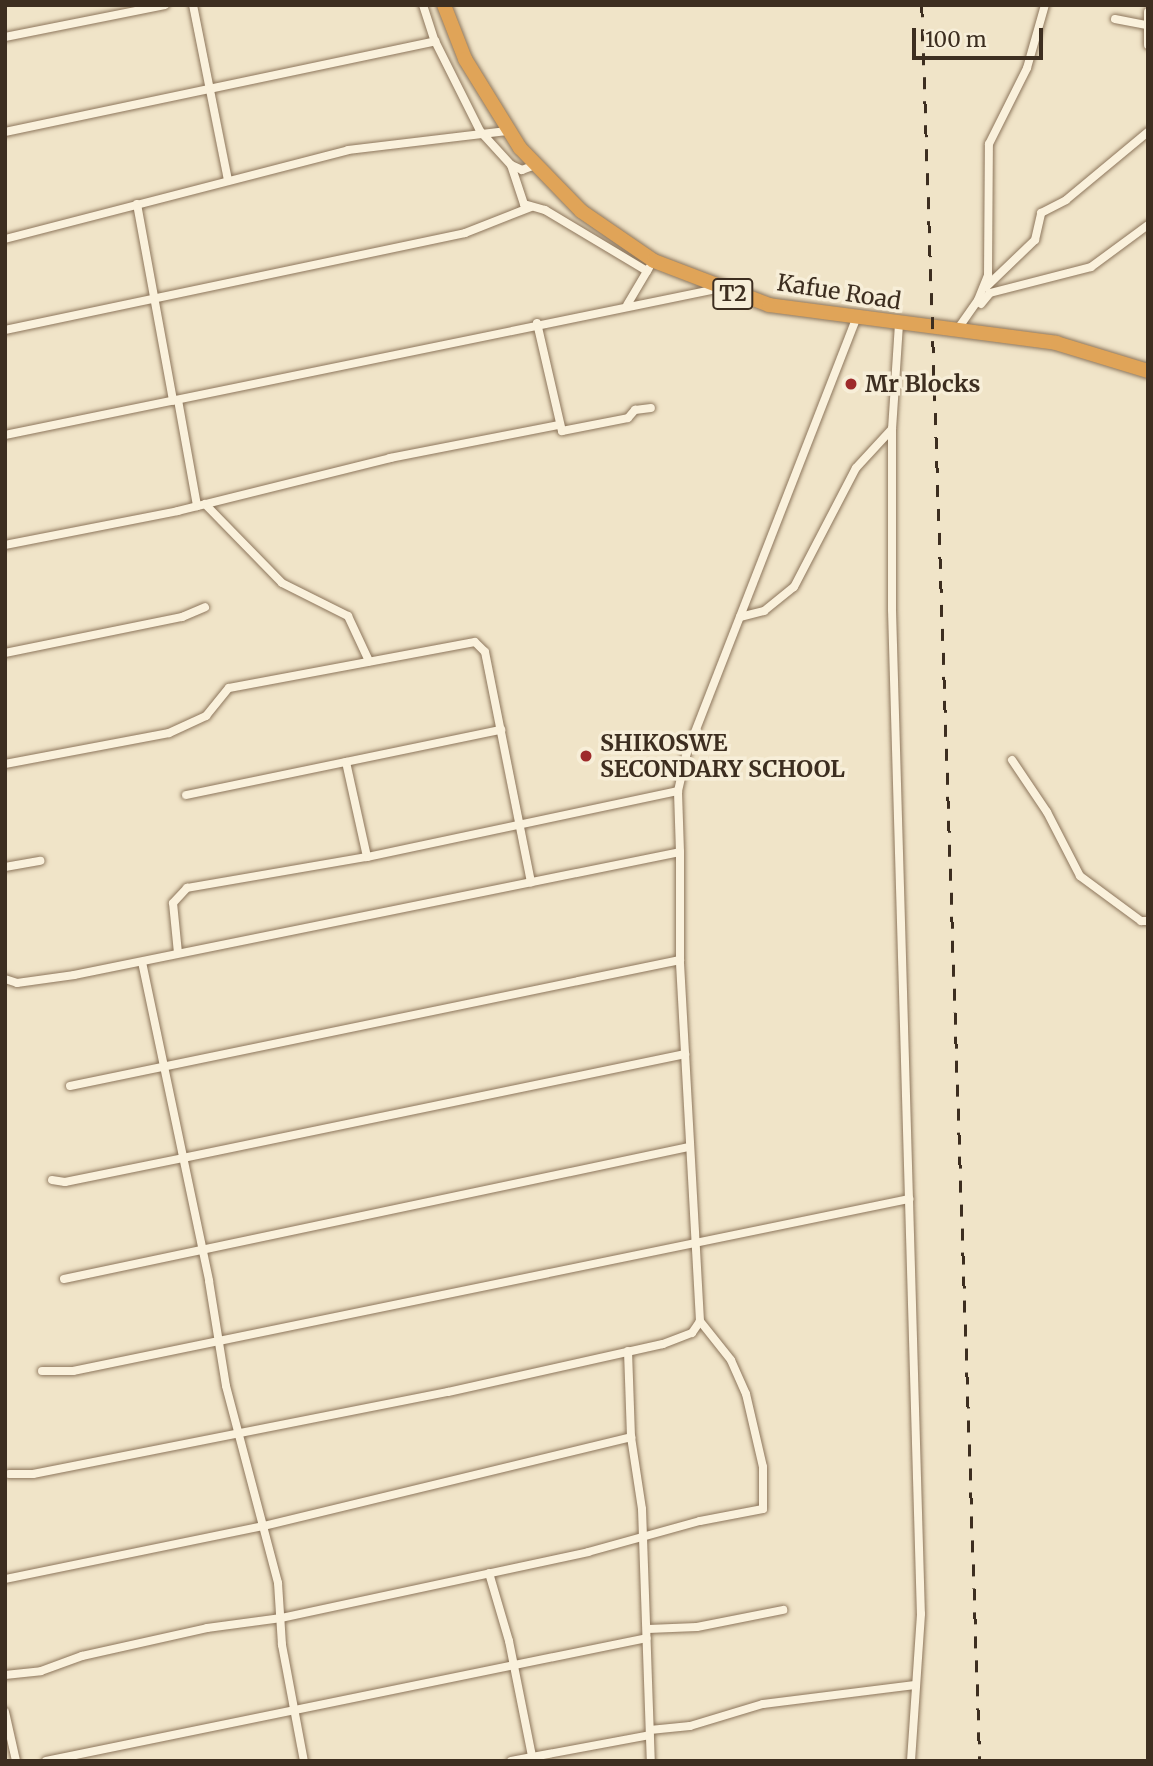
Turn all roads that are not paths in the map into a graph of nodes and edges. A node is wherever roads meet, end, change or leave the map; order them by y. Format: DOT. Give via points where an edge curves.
graph roads {
  1 [pos="166,5"];
  2 [pos="193,5"];
  3 [pos="423,5"];
  4 [pos="444,5"];
  5 [pos="1045,5"];
  6 [pos="1148,12"];
  7 [pos="1115,19"];
  8 [pos="1145,25"];
  9 [pos="5,37"];
  10 [pos="435,41"];
  11 [pos="1148,44"];
  12 [pos="208,86"];
  13 [pos="480,131"];
  14 [pos="507,131"];
  15 [pos="5,132"];
  16 [pos="1148,132"];
  17 [pos="511,165"];
  18 [pos="535,165"];
  19 [pos="228,180"];
  20 [pos="138,204"];
  21 [pos="531,207"];
  22 [pos="1148,225"];
  23 [pos="5,239"];
  24 [pos="651,266"];
  25 [pos="986,287"];
  26 [pos="717,289"];
  27 [pos="155,301"];
  28 [pos="626,304"];
  29 [pos="856,320"];
  30 [pos="537,323"];
  31 [pos="899,324"];
  32 [pos="961,325"];
  33 [pos="5,330"];
  34 [pos="1148,371"];
  35 [pos="176,401"];
  36 [pos="651,408"];
  37 [pos="558,425"];
  38 [pos="892,429"];
  39 [pos="5,435"];
  40 [pos="201,505"];
  41 [pos="5,545"];
  42 [pos="205,607"];
  43 [pos="740,617"];
  44 [pos="5,653"];
  45 [pos="369,661"];
  46 [pos="501,730"];
  47 [pos="1012,760"];
  48 [pos="346,762"];
  49 [pos="5,764"];
  50 [pos="678,791"];
  51 [pos="186,795"];
  52 [pos="522,824"];
  53 [pos="680,852"];
  54 [pos="366,857"];
  55 [pos="40,862"];
  56 [pos="5,867"];
  57 [pos="531,882"];
  58 [pos="1148,921"];
  59 [pos="178,953"];
  60 [pos="680,960"];
  61 [pos="142,962"];
  62 [pos="6,980"];
  63 [pos="685,1054"];
  64 [pos="166,1066"];
  65 [pos="70,1086"];
  66 [pos="690,1147"];
  67 [pos="183,1158"];
  68 [pos="52,1180"];
  69 [pos="909,1199"];
  70 [pos="693,1242"];
  71 [pos="202,1250"];
  72 [pos="64,1279"];
  73 [pos="700,1321"];
  74 [pos="219,1340"];
  75 [pos="628,1351"];
  76 [pos="42,1371"];
  77 [pos="240,1434"];
  78 [pos="631,1437"];
  79 [pos="9,1474"];
  80 [pos="264,1526"];
  81 [pos="641,1536"];
  82 [pos="489,1573"];
  83 [pos="5,1579"];
  84 [pos="783,1610"];
  85 [pos="281,1618"];
  86 [pos="648,1633"];
  87 [pos="513,1668"];
  88 [pos="5,1675"];
  89 [pos="915,1685"];
  90 [pos="293,1708"];
  91 [pos="5,1712"];
  92 [pos="650,1732"];
  93 [pos="532,1756"];
  94 [pos="16,1761"];
  95 [pos="46,1761"];
  96 [pos="304,1761"];
  97 [pos="511,1761"];
  98 [pos="651,1761"];
  99 [pos="911,1761"];
  1 -- 9 [label="street"];
  2 -- 12 [label="street"];
  3 -- 10 [label="street"];
  4 -- 14 [label="highway, Kafue Road / T2" via="466,59"];
  5 -- 25 [label="street" via="1027,68 994,129 987,154"];
  6 -- 8 [label="street"];
  7 -- 8 [label="street"];
  8 -- 11 [label="street"];
  10 -- 12 [label="street"];
  10 -- 13 [label="street"];
  12 -- 15 [label="street"];
  12 -- 19 [label="street"];
  13 -- 14 [label="street"];
  13 -- 17 [label="street"];
  13 -- 19 [label="street" via="372,146"];
  14 -- 18 [label="highway, Kafue Road / T2"];
  16 -- 25 [label="street" via="1066,200 1041,213 1035,240"];
  17 -- 18 [label="street" via="522,170"];
  17 -- 21 [label="street" via="524,204"];
  18 -- 24 [label="highway, Kafue Road / T2" via="596,223"];
  19 -- 20 [label="street"];
  20 -- 23 [label="street"];
  20 -- 27 [label="street"];
  21 -- 24 [label="street"];
  21 -- 27 [label="street" via="465,233"];
  22 -- 32 [label="street" via="1091,267 990,293"];
  24 -- 26 [label="highway, Kafue Road / T2"];
  24 -- 28 [label="street"];
  25 -- 32 [label="street"];
  26 -- 28 [label="street"];
  26 -- 29 [label="highway, Kafue Road / T2" via="769,306"];
  27 -- 33 [label="street"];
  27 -- 35 [label="street"];
  28 -- 30 [label="street"];
  29 -- 31 [label="highway, Kafue Road / T2"];
  29 -- 43 [label="street"];
  30 -- 35 [label="street"];
  30 -- 37 [label="street"];
  31 -- 32 [label="highway, Kafue Road / T2"];
  31 -- 38 [label="street"];
  32 -- 34 [label="highway, Kafue Road / T2" via="1070,345"];
  35 -- 39 [label="street"];
  35 -- 40 [label="street"];
  36 -- 37 [label="street" via="569,432"];
  37 -- 40 [label="street" via="390,458"];
  38 -- 43 [label="street" via="856,468 794,587 764,611"];
  38 -- 69 [label="street" via="892,610"];
  40 -- 41 [label="street"];
  40 -- 45 [label="street" via="282,583 348,616"];
  42 -- 44 [label="street" via="182,617"];
  43 -- 50 [label="street" via="686,755"];
  45 -- 46 [label="street" via="479,643"];
  45 -- 49 [label="street" via="229,688 206,716 169,733"];
  46 -- 48 [label="street"];
  46 -- 52 [label="street"];
  47 -- 58 [label="street" via="1048,812 1080,876 1141,921"];
  48 -- 51 [label="street"];
  48 -- 54 [label="street"];
  50 -- 52 [label="street"];
  50 -- 53 [label="street"];
  52 -- 54 [label="street"];
  52 -- 57 [label="street"];
  53 -- 57 [label="street"];
  53 -- 60 [label="street"];
  54 -- 59 [label="street" via="187,888 173,903"];
  55 -- 56 [label="street"];
  57 -- 59 [label="street"];
  59 -- 61 [label="street"];
  60 -- 63 [label="street"];
  60 -- 64 [label="street"];
  61 -- 62 [label="street" via="41,981"];
  61 -- 64 [label="street"];
  63 -- 66 [label="street"];
  63 -- 67 [label="street"];
  64 -- 65 [label="street"];
  64 -- 67 [label="street"];
  66 -- 70 [label="street"];
  66 -- 71 [label="street"];
  67 -- 68 [label="street" via="65,1182"];
  67 -- 71 [label="street"];
  69 -- 70 [label="street"];
  69 -- 89 [label="street" via="921,1614"];
  70 -- 73 [label="street"];
  70 -- 74 [label="street"];
  71 -- 72 [label="street"];
  71 -- 74 [label="street"];
  73 -- 75 [label="street" via="683,1339"];
  73 -- 81 [label="street" via="731,1360 746,1394 763,1466 763,1509"];
  74 -- 76 [label="street" via="74,1371"];
  74 -- 77 [label="street"];
  75 -- 77 [label="street"];
  75 -- 78 [label="street"];
  77 -- 79 [label="street" via="33,1474"];
  77 -- 80 [label="street"];
  78 -- 80 [label="street"];
  78 -- 81 [label="street" via="642,1509"];
  80 -- 83 [label="street"];
  80 -- 85 [label="street"];
  81 -- 82 [label="street"];
  81 -- 86 [label="street"];
  82 -- 85 [label="street"];
  82 -- 87 [label="street"];
  84 -- 86 [label="street"];
  85 -- 88 [label="street" via="207,1628 82,1656 41,1671"];
  85 -- 90 [label="street"];
  86 -- 87 [label="street"];
  86 -- 92 [label="street"];
  87 -- 90 [label="street"];
  87 -- 93 [label="street"];
  89 -- 92 [label="street" via="763,1704 690,1726"];
  89 -- 99 [label="street"];
  90 -- 95 [label="street"];
  90 -- 96 [label="street"];
  91 -- 94 [label="street"];
  92 -- 93 [label="street"];
  92 -- 98 [label="street"];
  93 -- 97 [label="street"];
}
